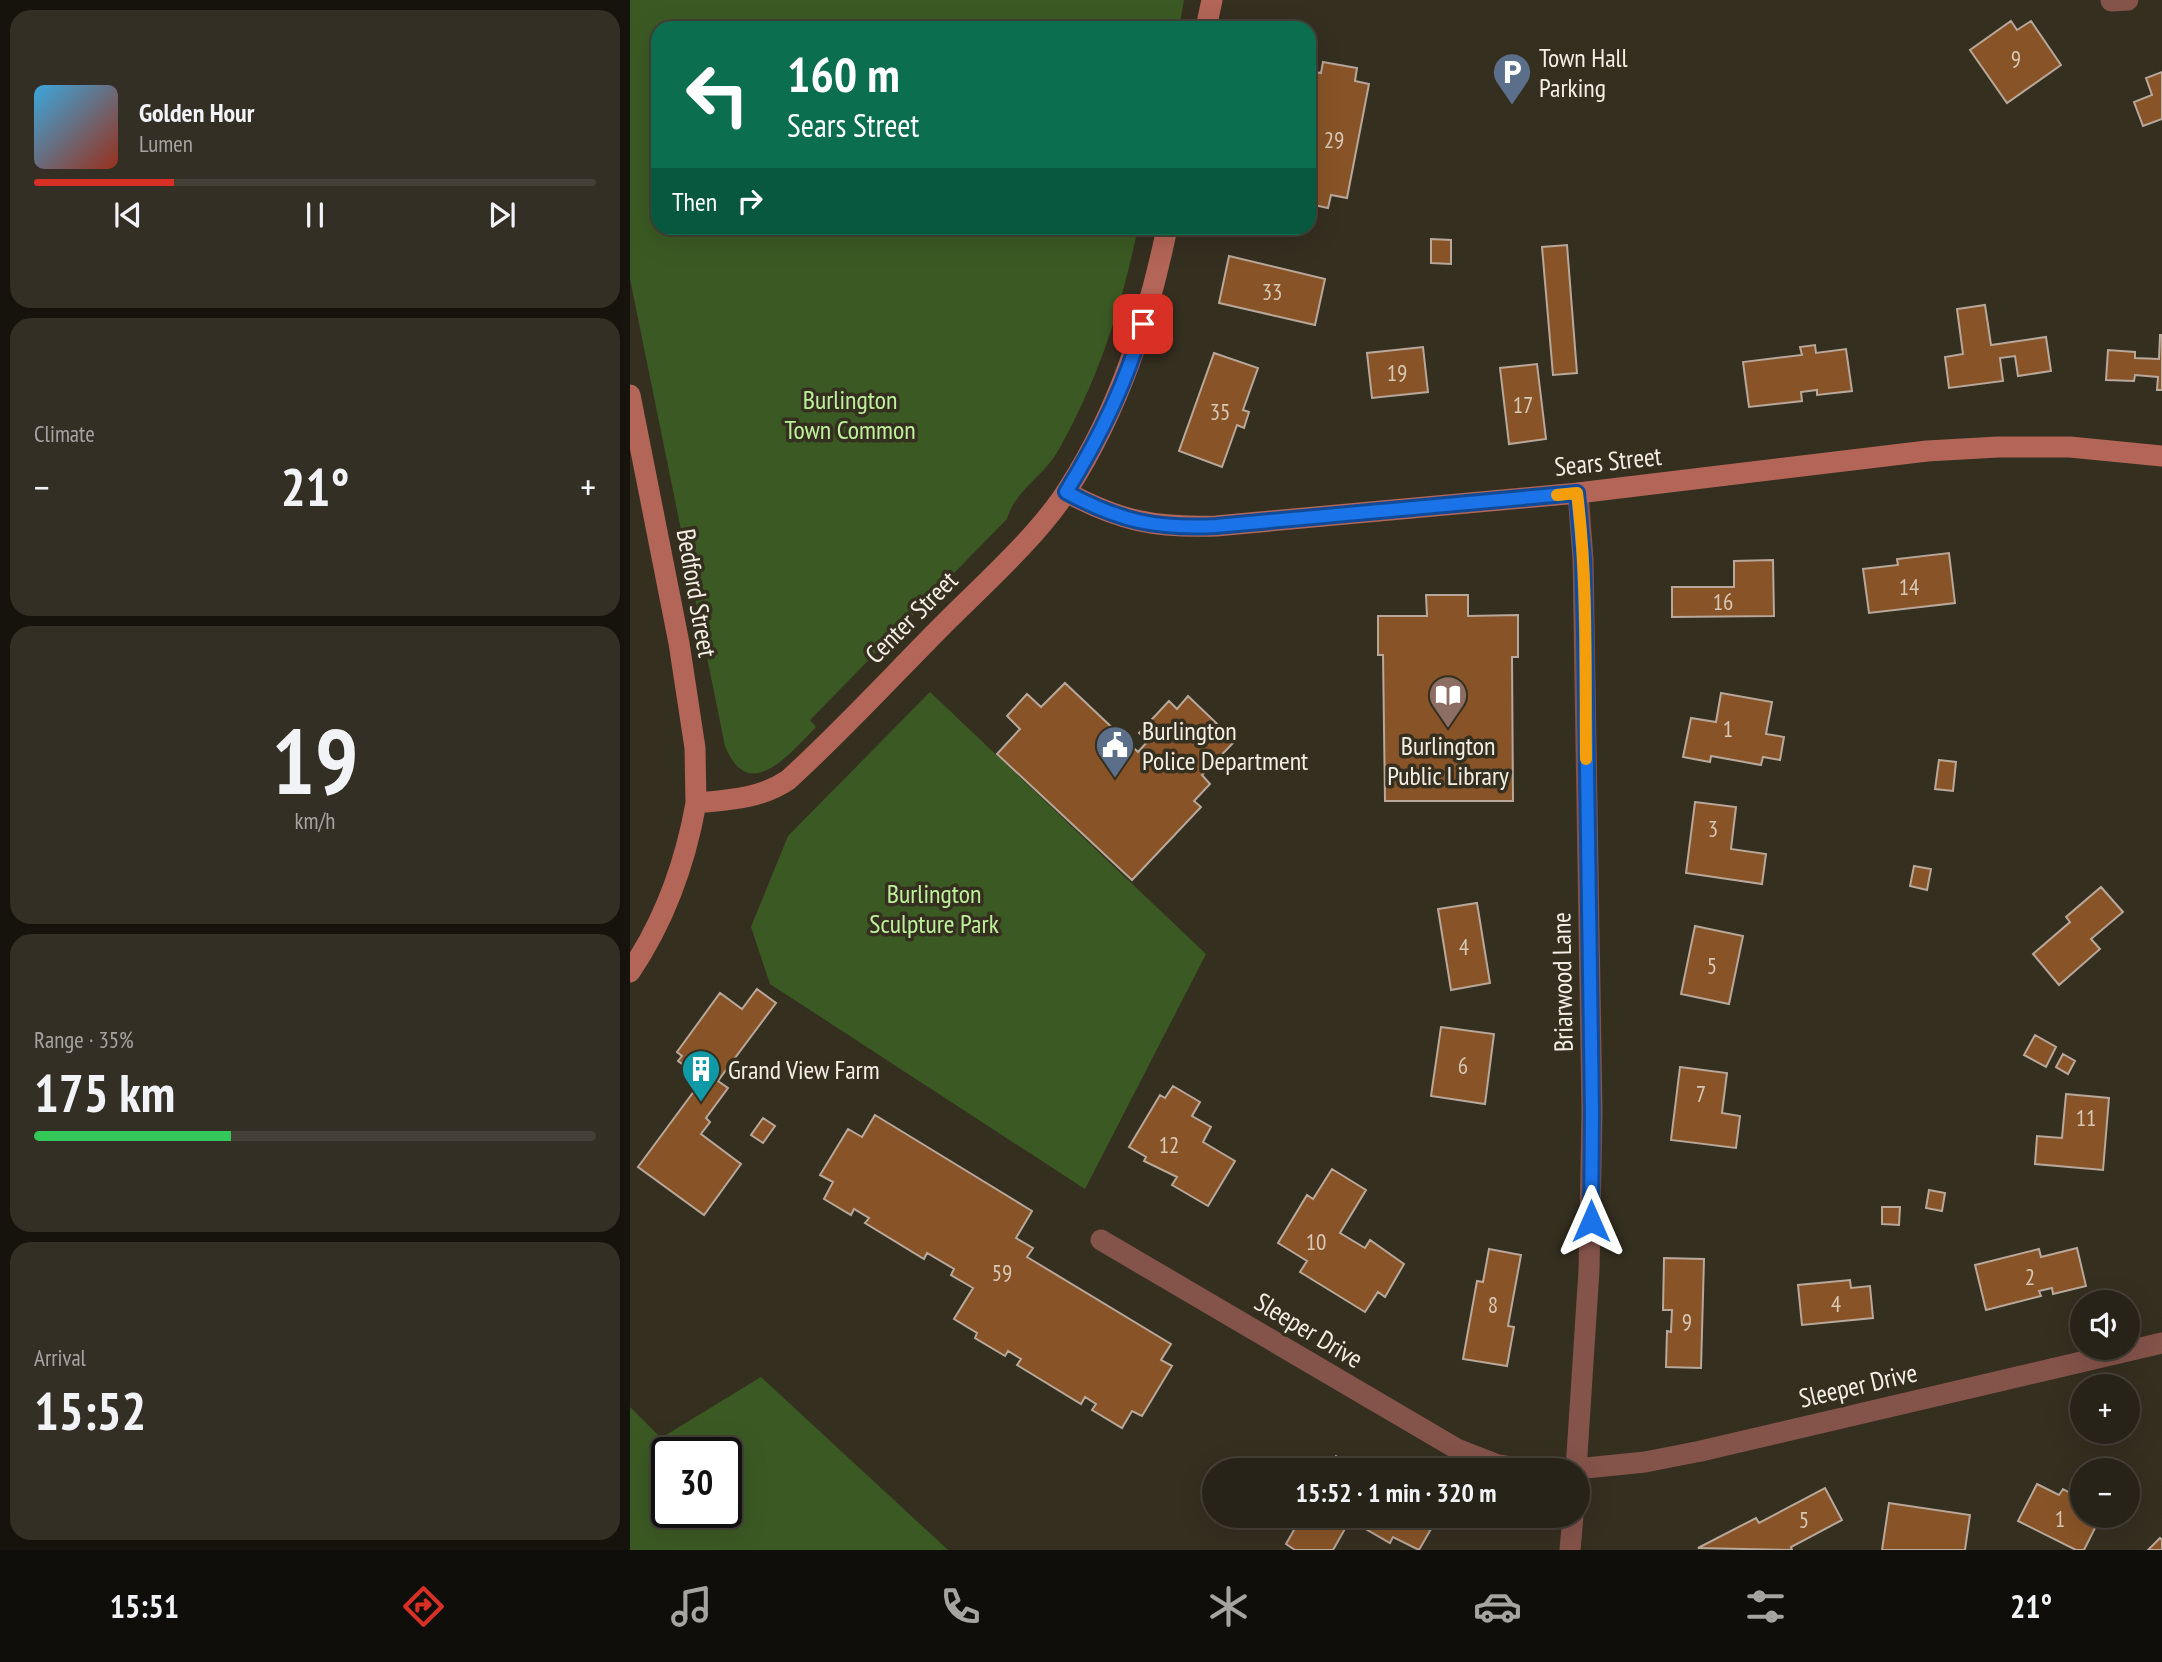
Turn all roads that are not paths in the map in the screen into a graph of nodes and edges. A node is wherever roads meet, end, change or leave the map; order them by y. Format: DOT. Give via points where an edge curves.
graph roads {
  1 [pos="1212,0"];
  2 [pos="1208,21"];
  3 [pos="1165,235"];
  4 [pos="630,396"];
  5 [pos="2162,456"];
  6 [pos="1066,492"];
  7 [pos="1577,493"];
  8 [pos="696,803"];
  9 [pos="630,972"];
  10 [pos="1101,1240"];
  11 [pos="2162,1343"];
  12 [pos="1480,1458"];
  13 [pos="1577,1458"];
  14 [pos="1590,1468"];
  15 [pos="1572,1528"];
  16 [pos="1570,1550"];
  1 -- 2 [label="main road"];
  3 -- 6 [label="main road, Center Street" via="1127,373"];
  4 -- 8 [label="main road, Bedford Street" via="679,643 695,748"];
  5 -- 7 [label="main road, Sears Street" via="2070,447 1951,449"];
  6 -- 7 [label="main road, Sears Street" via="1112,515 1186,527"];
  6 -- 8 [label="main road, Center Street" via="1009,558 788,779 750,797"];
  7 -- 13 [label="street, Briarwood Lane" via="1583,571 1592,1112 1589,1270"];
  8 -- 9 [label="main road" via="684,861 670,899"];
  10 -- 12 [label="street, Sleeper Drive" via="1457,1449"];
  11 -- 14 [label="street, Sleeper Drive" via="1701,1451"];
  15 -- 16 [label="street"];
}
